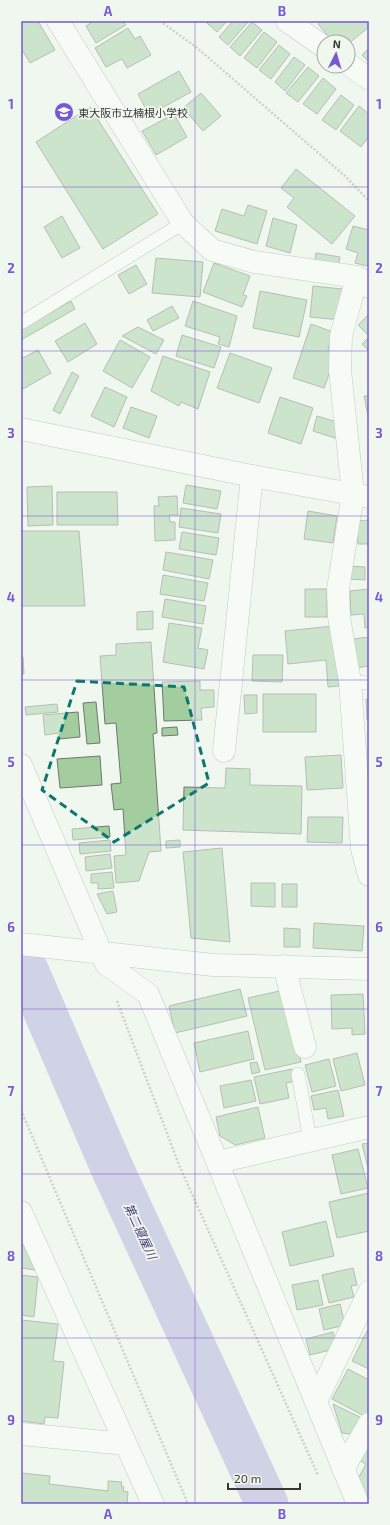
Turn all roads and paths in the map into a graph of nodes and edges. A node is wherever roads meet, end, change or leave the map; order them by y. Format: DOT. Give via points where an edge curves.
graph roads {
  1 [pos="58,21"];
  2 [pos="160,21"];
  3 [pos="287,21"];
  4 [pos="316,41"];
  5 [pos="356,70"];
  6 [pos="369,79"];
  7 [pos="369,201"];
  8 [pos="183,223"];
  9 [pos="363,283"];
  10 [pos="21,323"];
  11 [pos="21,429"];
  12 [pos="252,476"];
  13 [pos="361,496"];
  14 [pos="359,682"];
  15 [pos="224,751"];
  16 [pos="21,765"];
  17 [pos="369,875"];
  18 [pos="21,944"];
  19 [pos="103,958"];
  20 [pos="284,966"];
  21 [pos="369,969"];
  22 [pos="305,1047"];
  23 [pos="298,1074"];
  24 [pos="21,1110"];
  25 [pos="369,1127"];
  26 [pos="310,1140"];
  27 [pos="218,1162"];
  28 [pos="21,1212"];
  29 [pos="369,1292"];
  30 [pos="316,1401"];
  31 [pos="369,1424"];
  32 [pos="21,1434"];
  33 [pos="126,1444"];
  34 [pos="343,1469"];
  35 [pos="319,1475"];
  36 [pos="153,1504"];
  37 [pos="188,1504"];
  38 [pos="358,1504"];
  1 -- 8 [label="street"];
  2 -- 7 [label="path" via="196,47 265,106 345,176"];
  3 -- 4 [label="street"];
  5 -- 6 [label="street"];
  8 -- 9 [label="street" via="212,250 254,262"];
  8 -- 10 [label="lane"];
  9 -- 13 [label="street" via="341,336 340,370"];
  11 -- 12 [label="street"];
  12 -- 13 [label="street"];
  12 -- 15 [label="street"];
  13 -- 14 [label="street" via="338,589 339,617"];
  14 -- 17 [label="street" via="362,849"];
  16 -- 19 [label="street"];
  18 -- 19 [label="street"];
  19 -- 20 [label="street" via="213,965"];
  19 -- 27 [label="street" via="148,994"];
  19 -- 35 [label="path" via="179,1165"];
  20 -- 21 [label="street"];
  20 -- 22 [label="street"];
  23 -- 26 [label="lane"];
  24 -- 37 [label="path"];
  25 -- 26 [label="street"];
  26 -- 27 [label="street"];
  27 -- 30 [label="street"];
  28 -- 33 [label="street"];
  29 -- 30 [label="street"];
  30 -- 34 [label="street"];
  31 -- 34 [label="street"];
  32 -- 33 [label="street"];
  33 -- 36 [label="street"];
  34 -- 38 [label="street"];
}
